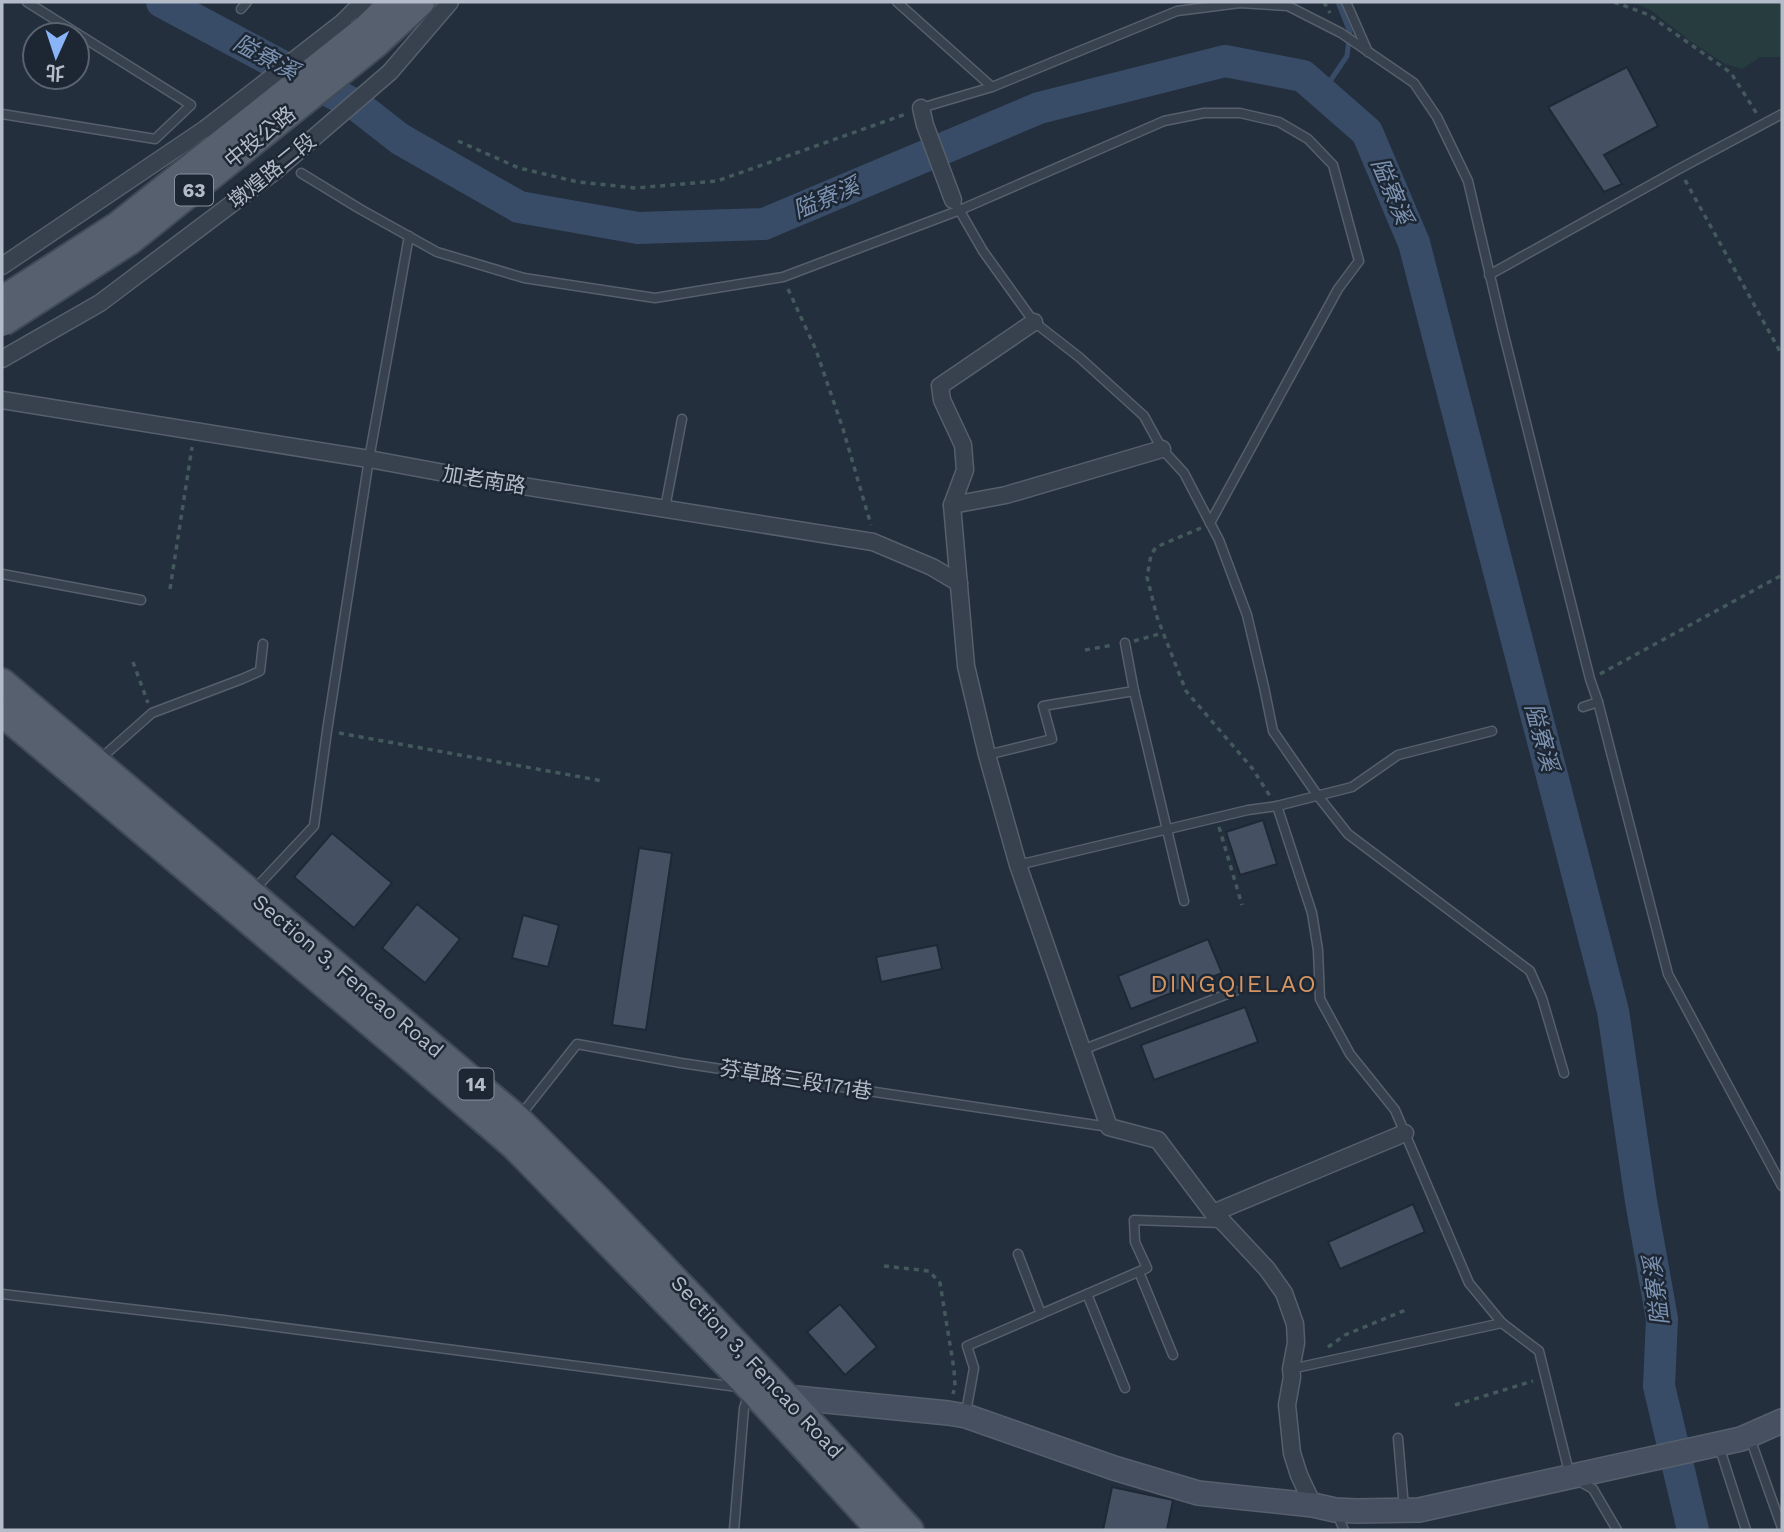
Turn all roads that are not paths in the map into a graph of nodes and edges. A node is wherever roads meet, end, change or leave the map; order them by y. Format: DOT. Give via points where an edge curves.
graph roads {
  1 [pos="27,2"];
  2 [pos="247,2"];
  3 [pos="363,2"];
  4 [pos="393,2"];
  5 [pos="421,2"];
  6 [pos="450,2"];
  7 [pos="897,2"];
  8 [pos="1346,2"];
  9 [pos="241,9"];
  10 [pos="362,31"];
  11 [pos="1368,51"];
  12 [pos="992,87"];
  13 [pos="921,108"];
  14 [pos="2,114"];
  15 [pos="1782,114"];
  16 [pos="301,173"];
  17 [pos="957,205"];
  18 [pos="409,236"];
  19 [pos="2,266"];
  20 [pos="1489,275"];
  21 [pos="2,300"];
  22 [pos="1034,322"];
  23 [pos="2,323"];
  24 [pos="2,359"];
  25 [pos="2,400"];
  26 [pos="682,419"];
  27 [pos="1162,449"];
  28 [pos="369,459"];
  29 [pos="952,505"];
  30 [pos="665,508"];
  31 [pos="1210,523"];
  32 [pos="2,574"];
  33 [pos="959,583"];
  34 [pos="141,600"];
  35 [pos="1125,643"];
  36 [pos="263,644"];
  37 [pos="2,682"];
  38 [pos="1134,691"];
  39 [pos="1598,702"];
  40 [pos="1583,707"];
  41 [pos="2,713"];
  42 [pos="1492,731"];
  43 [pos="987,755"];
  44 [pos="96,762"];
  45 [pos="1318,796"];
  46 [pos="1277,806"];
  47 [pos="1167,830"];
  48 [pos="1018,864"];
  49 [pos="251,894"];
  50 [pos="1184,901"];
  51 [pos="1235,991"];
  52 [pos="1082,1050"];
  53 [pos="1564,1073"];
  54 [pos="517,1119"];
  55 [pos="1109,1127"];
  56 [pos="1405,1133"];
  57 [pos="1782,1186"];
  58 [pos="1219,1218"];
  59 [pos="1018,1254"];
  60 [pos="1139,1272"];
  61 [pos="2,1294"];
  62 [pos="1087,1294"];
  63 [pos="1041,1314"];
  64 [pos="1502,1323"];
  65 [pos="1173,1355"];
  66 [pos="1291,1368"];
  67 [pos="1125,1388"];
  68 [pos="751,1389"];
  69 [pos="786,1397"];
  70 [pos="957,1415"];
  71 [pos="1782,1421"];
  72 [pos="1750,1436"];
  73 [pos="1398,1438"];
  74 [pos="1714,1444"];
  75 [pos="1570,1476"];
  76 [pos="1404,1510"];
  77 [pos="1330,1515"];
  78 [pos="1782,1528"];
  79 [pos="734,1530"];
  80 [pos="880,1530"];
  81 [pos="910,1530"];
  82 [pos="1617,1530"];
  83 [pos="1746,1530"];
  1 -- 14 [label="lane" via="191,105 155,139"];
  2 -- 9 [label="lane"];
  3 -- 10 [label="street"];
  4 -- 10 [label="main road, 63"];
  5 -- 10 [label="main road, 63"];
  6 -- 24 [label="street, 墩煌路二段, bridge" via="390,72 274,172 100,303"];
  7 -- 12 [label="lane"];
  8 -- 11 [label="lane"];
  10 -- 19 [label="street, bridge" via="205,129"];
  10 -- 21 [label="main road, 中投公路 / 63, bridge" via="118,225"];
  10 -- 23 [label="main road, 中投公路 / 63, bridge" via="130,241"];
  11 -- 12 [label="lane" via="1288,6 1240,3 1177,11"];
  11 -- 20 [label="lane" via="1414,83 1437,117 1468,181"];
  12 -- 13 [label="lane"];
  13 -- 17 [label="street"];
  15 -- 20 [label="lane"];
  16 -- 18 [label="lane"];
  17 -- 18 [label="lane" via="783,277 655,298 524,278 438,252"];
  17 -- 22 [label="lane" via="983,251"];
  17 -- 31 [label="lane" via="1164,121 1204,113 1240,113 1279,122 1308,139 1334,165 1359,261 1338,289"];
  18 -- 28 [label="lane"];
  20 -- 39 [label="lane"];
  22 -- 27 [label="lane" via="1144,416"];
  22 -- 29 [label="street" via="940,386 963,445 965,470"];
  25 -- 28 [label="street, 加老南路"];
  26 -- 30 [label="lane"];
  27 -- 29 [label="street" via="1006,495"];
  27 -- 31 [label="lane" via="1184,473"];
  28 -- 30 [label="street, 加老南路"];
  28 -- 49 [label="lane" via="314,826"];
  29 -- 33 [label="street"];
  30 -- 33 [label="street, 加老南路" via="873,542"];
  31 -- 45 [label="lane" via="1247,615 1273,731"];
  32 -- 34 [label="lane"];
  33 -- 43 [label="street" via="966,666"];
  35 -- 38 [label="lane"];
  36 -- 44 [label="lane" via="260,671 152,713"];
  37 -- 44 [label="main road, Section 3, Fencao Road / 14"];
  38 -- 43 [label="lane" via="1043,706 1052,739"];
  38 -- 47 [label="lane"];
  39 -- 40 [label="lane"];
  39 -- 57 [label="lane" via="1668,974"];
  41 -- 68 [label="main road, Section 3, Fencao Road / 14" via="514,1146"];
  42 -- 45 [label="lane" via="1398,755 1352,787"];
  43 -- 48 [label="street"];
  44 -- 49 [label="main road, Section 3, Fencao Road / 14"];
  45 -- 46 [label="lane"];
  45 -- 53 [label="lane" via="1348,834 1530,971"];
  46 -- 47 [label="lane"];
  46 -- 56 [label="lane" via="1312,913 1320,999 1350,1054 1395,1110"];
  47 -- 48 [label="lane"];
  47 -- 50 [label="lane"];
  48 -- 52 [label="street"];
  49 -- 54 [label="main road, Section 3, Fencao Road / 14"];
  51 -- 52 [label="lane"];
  52 -- 55 [label="street"];
  54 -- 55 [label="lane, 芬草路三段171巷" via="577,1044"];
  54 -- 69 [label="main road, Section 3, Fencao Road / 14"];
  55 -- 58 [label="street" via="1158,1140"];
  56 -- 58 [label="street"];
  56 -- 64 [label="lane" via="1469,1283"];
  58 -- 60 [label="lane" via="1134,1220 1135,1242 1147,1268"];
  58 -- 66 [label="street" via="1284,1293 1295,1324"];
  59 -- 63 [label="lane"];
  60 -- 62 [label="lane"];
  60 -- 65 [label="lane"];
  61 -- 68 [label="lane"];
  62 -- 63 [label="lane"];
  62 -- 67 [label="lane"];
  63 -- 70 [label="lane" via="967,1346 974,1368"];
  64 -- 66 [label="lane"];
  64 -- 75 [label="lane" via="1539,1351"];
  66 -- 77 [label="street" via="1287,1405 1292,1453 1299,1475"];
  68 -- 69 [label="street"];
  68 -- 79 [label="lane" via="744,1408"];
  68 -- 80 [label="main road, Section 3, Fencao Road / 14"];
  69 -- 70 [label="street"];
  69 -- 81 [label="main road, Section 3, Fencao Road / 14"];
  70 -- 77 [label="street" via="1198,1493"];
  71 -- 72 [label="street"];
  72 -- 74 [label="street"];
  72 -- 78 [label="lane"];
  73 -- 76 [label="lane"];
  74 -- 75 [label="street"];
  74 -- 83 [label="lane"];
  75 -- 76 [label="street"];
  75 -- 82 [label="lane" via="1593,1489"];
  76 -- 77 [label="street"];
}
